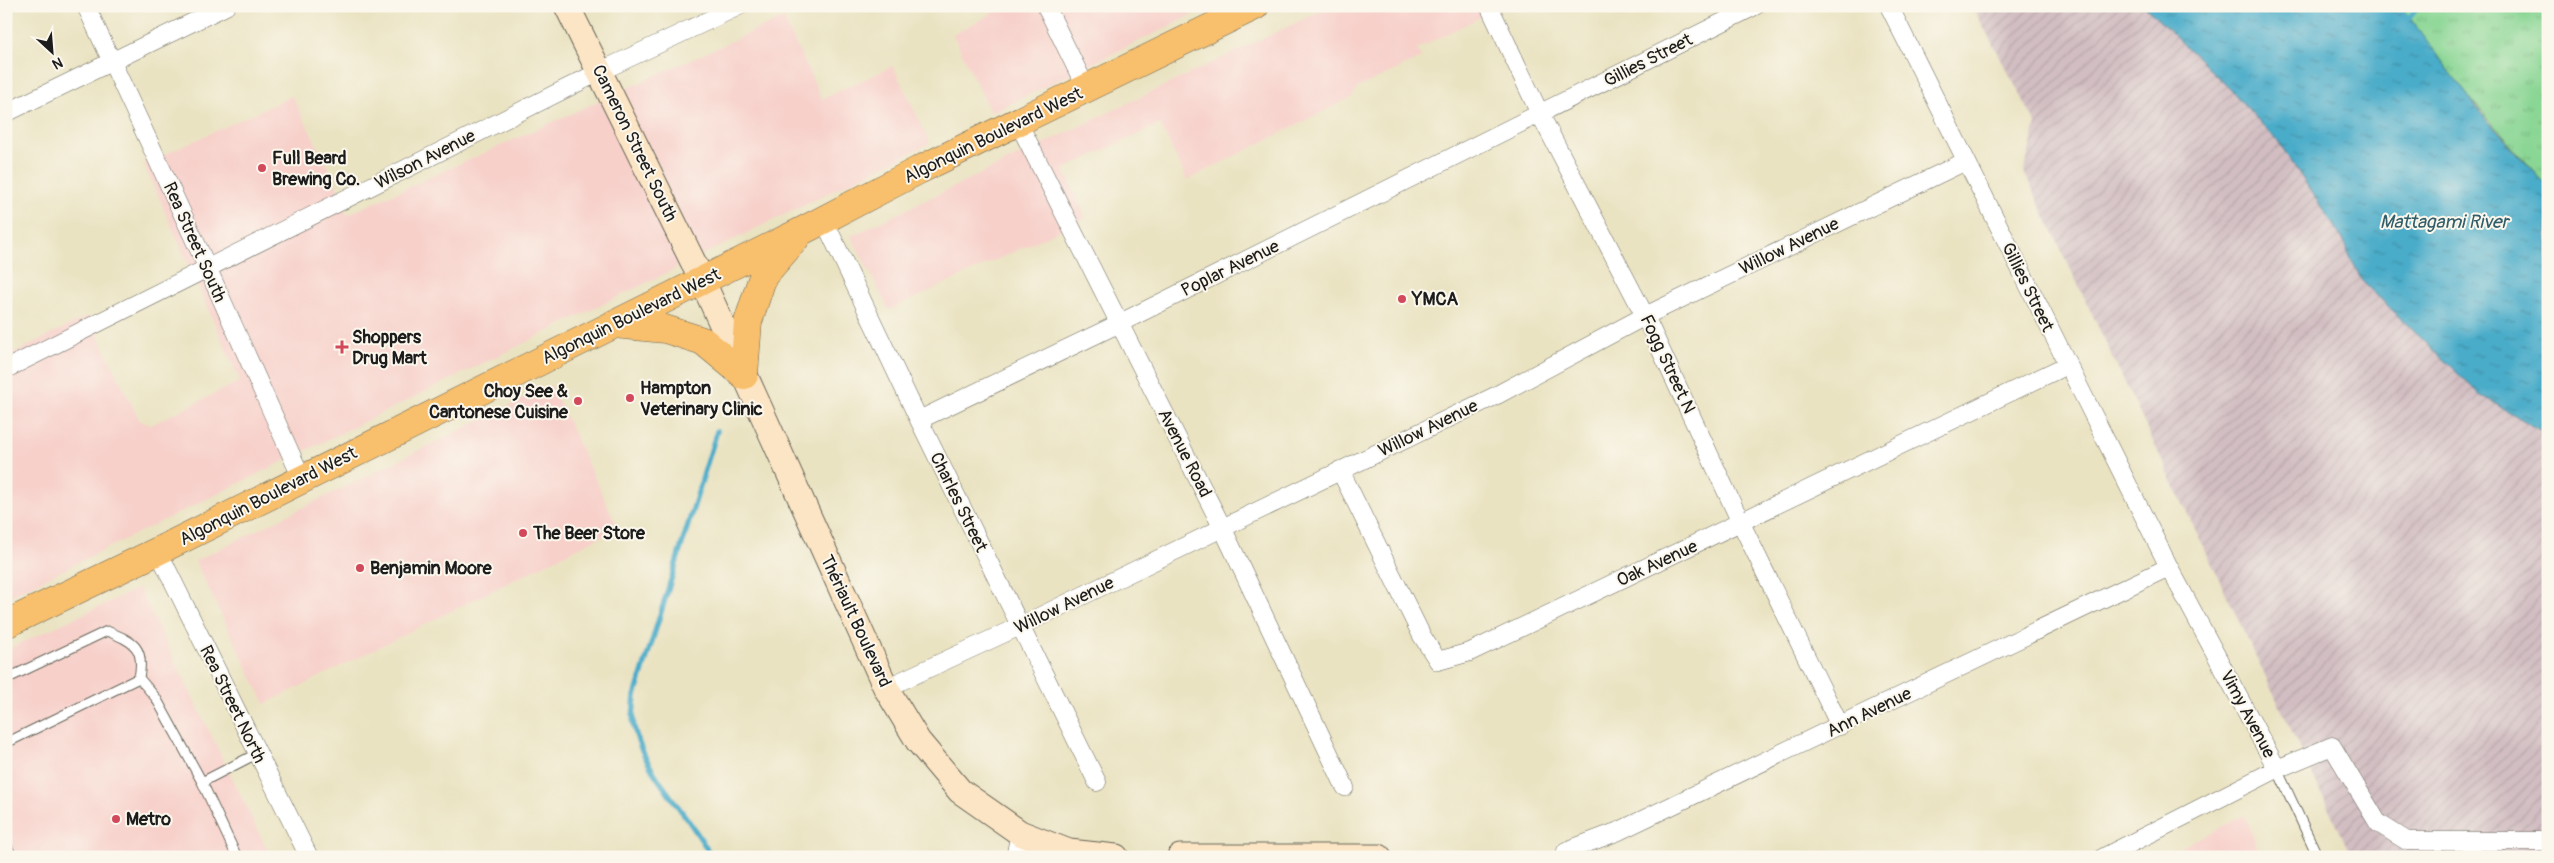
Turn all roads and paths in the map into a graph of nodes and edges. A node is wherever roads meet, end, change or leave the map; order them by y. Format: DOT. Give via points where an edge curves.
graph roads {
  1 [pos="86,6"];
  2 [pos="226,6"];
  3 [pos="567,6"];
  4 [pos="739,6"];
  5 [pos="1046,6"];
  6 [pos="1255,6"];
  7 [pos="1489,6"];
  8 [pos="1755,6"];
  9 [pos="1889,6"];
  10 [pos="113,61"];
  11 [pos="601,71"];
  12 [pos="1087,90"];
  13 [pos="6,113"];
  14 [pos="1540,114"];
  15 [pos="1018,122"];
  16 [pos="1966,161"];
  17 [pos="813,225"];
  18 [pos="208,269"];
  19 [pos="702,280"];
  20 [pos="1645,316"];
  21 [pos="1120,323"];
  22 [pos="614,324"];
  23 [pos="2067,365"];
  24 [pos="6,369"];
  25 [pos="744,375"];
  26 [pos="919,420"];
  27 [pos="1340,470"];
  28 [pos="302,480"];
  29 [pos="1741,523"];
  30 [pos="1223,529"];
  31 [pos="158,551"];
  32 [pos="2169,567"];
  33 [pos="6,624"];
  34 [pos="1020,626"];
  35 [pos="139,678"];
  36 [pos="6,679"];
  37 [pos="886,688"];
  38 [pos="1840,726"];
  39 [pos="6,743"];
  40 [pos="258,753"];
  41 [pos="2278,769"];
  42 [pos="202,782"];
  43 [pos="1097,782"];
  44 [pos="1345,787"];
  45 [pos="2548,841"];
  46 [pos="6,844"];
  47 [pos="1018,845"];
  48 [pos="1566,850"];
  49 [pos="12,857"];
  50 [pos="237,857"];
  51 [pos="309,857"];
  52 [pos="1116,857"];
  53 [pos="1180,857"];
  54 [pos="1379,857"];
  55 [pos="2104,857"];
  56 [pos="2318,857"];
  1 -- 10 [label="street, Rea Street South"];
  2 -- 10 [label="street"];
  3 -- 11 [label="main road, Cameron Street South"];
  4 -- 11 [label="street, Wilson Avenue"];
  5 -- 12 [label="street"];
  6 -- 12 [label="main road, Algonquin Boulevard West"];
  7 -- 14 [label="street, Fogg Street N"];
  8 -- 14 [label="street, Gillies Street"];
  9 -- 16 [label="street, Gillies Street"];
  10 -- 13 [label="street"];
  10 -- 18 [label="street, Rea Street South"];
  11 -- 18 [label="street, Wilson Avenue"];
  11 -- 19 [label="main road, Cameron Street South"];
  12 -- 15 [label="main road, Algonquin Boulevard West"];
  14 -- 20 [label="street, Fogg Street N"];
  14 -- 21 [label="street, Poplar Avenue"];
  15 -- 17 [label="main road, Algonquin Boulevard West"];
  15 -- 21 [label="street, Avenue Road"];
  16 -- 20 [label="street, Willow Avenue"];
  16 -- 23 [label="street, Gillies Street"];
  17 -- 19 [label="main road, Algonquin Boulevard West"];
  17 -- 25 [label="main road" via="763,276 748,322"];
  17 -- 26 [label="street, Charles Street"];
  18 -- 24 [label="street, Wilson Avenue"];
  18 -- 28 [label="street, Rea Street South"];
  19 -- 22 [label="main road, Algonquin Boulevard West"];
  19 -- 25 [label="main road, Thériault Boulevard"];
  20 -- 27 [label="street, Willow Avenue" via="1497,395"];
  20 -- 29 [label="street, Fogg Street N"];
  21 -- 26 [label="street, Poplar Avenue"];
  21 -- 30 [label="street, Avenue Road"];
  22 -- 25 [label="main road" via="665,329 702,341"];
  22 -- 28 [label="main road, Algonquin Boulevard West"];
  23 -- 29 [label="street, Oak Avenue"];
  23 -- 32 [label="street, Gillies Street"];
  25 -- 37 [label="main road, Thériault Boulevard"];
  26 -- 34 [label="street, Charles Street"];
  27 -- 29 [label="street, Oak Avenue" via="1422,636 1438,661 1470,652"];
  27 -- 30 [label="street, Willow Avenue"];
  28 -- 31 [label="main road, Algonquin Boulevard West"];
  29 -- 38 [label="street, Fogg Street N"];
  30 -- 34 [label="street, Willow Avenue"];
  30 -- 44 [label="street, Avenue Road"];
  31 -- 33 [label="main road, Algonquin Boulevard West"];
  31 -- 40 [label="street, Rea Street North"];
  32 -- 38 [label="street, Ann Avenue"];
  32 -- 41 [label="street, Vimy Avenue"];
  34 -- 37 [label="street, Willow Avenue"];
  34 -- 43 [label="street, Charles Street"];
  35 -- 36 [label="lane" via="142,660 136,647 126,638 107,631"];
  35 -- 39 [label="lane"];
  35 -- 42 [label="lane" via="156,698"];
  37 -- 47 [label="main road, Thériault Boulevard" via="918,742 960,791"];
  38 -- 48 [label="street, Ann Avenue" via="1619,831"];
  40 -- 42 [label="lane"];
  40 -- 51 [label="street, Rea Street North"];
  41 -- 45 [label="street" via="2332,746 2378,823 2407,840"];
  41 -- 55 [label="street, Vimy Avenue"];
  41 -- 56 [label="lane"];
  42 -- 50 [label="lane"];
  46 -- 49 [label="lane"];
  47 -- 52 [label="main road, Thériault Boulevard"];
  53 -- 54 [label="main road"];
}
